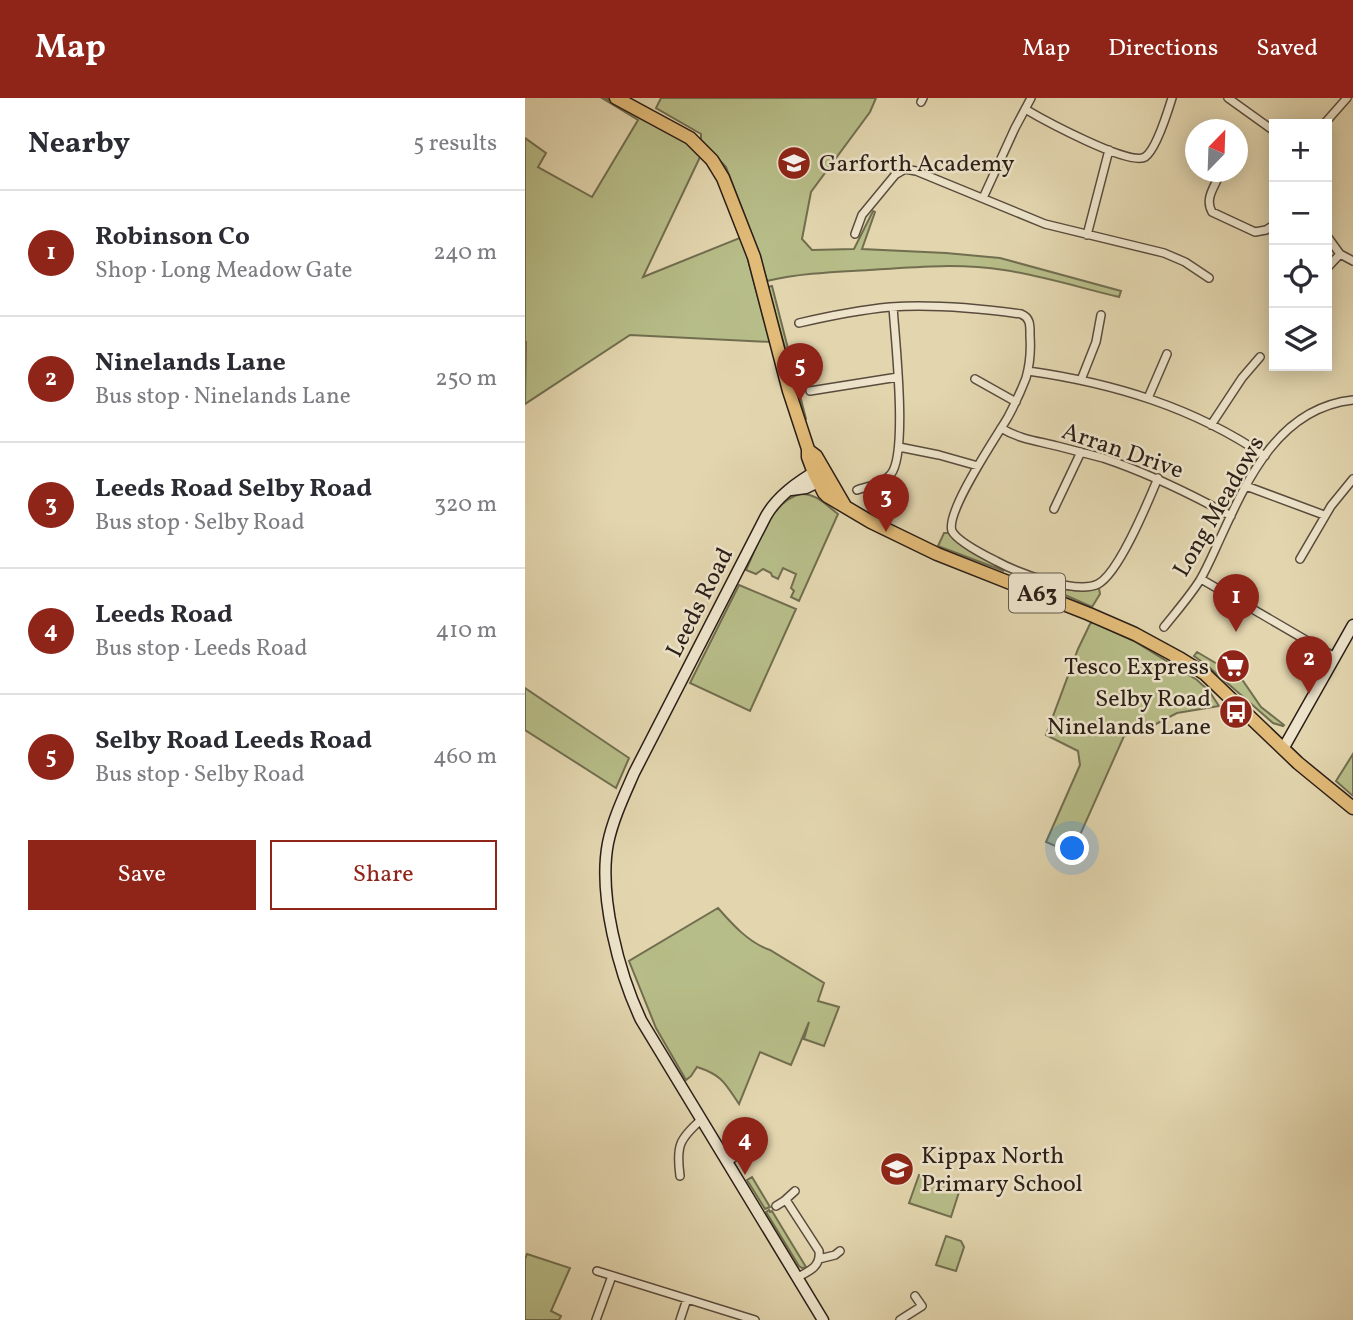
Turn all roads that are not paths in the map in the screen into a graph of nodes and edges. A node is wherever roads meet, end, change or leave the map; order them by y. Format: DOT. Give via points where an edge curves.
graph roads {
  1 [pos="615,98"];
  2 [pos="1031,98"];
  3 [pos="1172,98"];
  4 [pos="1229,98"];
  5 [pos="1347,98"];
  6 [pos="1025,109"];
  7 [pos="1328,119"];
  8 [pos="1269,127"];
  9 [pos="1109,150"];
  10 [pos="1217,182"];
  11 [pos="983,198"];
  12 [pos="1269,228"];
  13 [pos="855,234"];
  14 [pos="1087,235"];
  15 [pos="1332,243"];
  16 [pos="1340,254"];
  17 [pos="1353,261"];
  18 [pos="1332,263"];
  19 [pos="1209,278"];
  20 [pos="893,307"];
  21 [pos="1101,315"];
  22 [pos="799,323"];
  23 [pos="1167,354"];
  24 [pos="1260,357"];
  25 [pos="1028,371"];
  26 [pos="898,377"];
  27 [pos="975,379"];
  28 [pos="1081,380"];
  29 [pos="810,391"];
  30 [pos="1147,398"];
  31 [pos="1353,400"];
  32 [pos="1016,402"];
  33 [pos="1211,425"];
  34 [pos="1001,428"];
  35 [pos="899,447"];
  36 [pos="1081,452"];
  37 [pos="1265,456"];
  38 [pos="978,466"];
  39 [pos="820,475"];
  40 [pos="1158,478"];
  41 [pos="1353,480"];
  42 [pos="1246,486"];
  43 [pos="857,489"];
  44 [pos="1053,509"];
  45 [pos="1324,515"];
  46 [pos="1231,516"];
  47 [pos="1300,559"];
  48 [pos="1201,579"];
  49 [pos="1353,625"];
  50 [pos="1164,627"];
  51 [pos="1335,657"];
  52 [pos="1283,749"];
  53 [pos="1353,808"];
  54 [pos="702,1119"];
  55 [pos="758,1131"];
  56 [pos="728,1162"];
  57 [pos="680,1176"];
  58 [pos="796,1191"];
  59 [pos="786,1200"];
  60 [pos="775,1206"];
  61 [pos="840,1251"];
  62 [pos="819,1259"];
  63 [pos="597,1271"];
  64 [pos="612,1276"];
  65 [pos="798,1277"];
  66 [pos="915,1296"];
  67 [pos="687,1299"];
  68 [pos="596,1320"];
  69 [pos="680,1320"];
  70 [pos="755,1320"];
  71 [pos="823,1320"];
  72 [pos="900,1320"];
  1 -- 39 [label="highway, A63" via="690,138 717,167 754,257 789,391"];
  2 -- 6 [label="street"];
  3 -- 9 [label="street" via="1147,156 1136,159"];
  4 -- 8 [label="street"];
  5 -- 7 [label="street"];
  6 -- 9 [label="street"];
  6 -- 11 [label="street"];
  9 -- 14 [label="street"];
  10 -- 12 [label="street" via="1208,204 1212,212 1255,232"];
  11 -- 13 [label="street" via="905,169 862,215"];
  11 -- 14 [label="street"];
  14 -- 19 [label="street" via="1164,253"];
  15 -- 16 [label="street"];
  16 -- 17 [label="street"];
  16 -- 18 [label="street"];
  20 -- 22 [label="street"];
  20 -- 25 [label="street" via="978,308 1024,315 1030,323"];
  20 -- 26 [label="street"];
  21 -- 28 [label="street"];
  23 -- 30 [label="street"];
  24 -- 33 [label="street"];
  25 -- 28 [label="street"];
  25 -- 32 [label="street"];
  26 -- 29 [label="street"];
  26 -- 35 [label="street"];
  27 -- 32 [label="street"];
  28 -- 30 [label="street"];
  30 -- 33 [label="street"];
  31 -- 37 [label="street, Long Meadows" via="1302,418"];
  32 -- 34 [label="street"];
  33 -- 37 [label="street"];
  34 -- 36 [label="street, Arran Drive" via="1028,440"];
  34 -- 38 [label="street"];
  35 -- 38 [label="street"];
  35 -- 43 [label="street" via="891,474"];
  36 -- 40 [label="street, Arran Drive"];
  36 -- 44 [label="street"];
  37 -- 42 [label="street, Long Meadows"];
  38 -- 40 [label="street" via="955,510 954,534 1013,569 1076,586 1092,586 1109,574"];
  39 -- 52 [label="highway, A63" via="827,496 871,522 937,554 1135,634 1181,659 1206,674"];
  39 -- 54 [label="main road, Leeds Road" via="802,489 791,489 768,512 634,773 607,847 606,893 627,985 646,1029"];
  40 -- 46 [label="street, Arran Drive"];
  41 -- 45 [label="street"];
  42 -- 45 [label="street"];
  42 -- 46 [label="street, Long Meadows"];
  45 -- 47 [label="street"];
  46 -- 48 [label="street, Long Meadows"];
  48 -- 50 [label="street, Long Meadows"];
  48 -- 51 [label="street"];
  49 -- 51 [label="main road"];
  51 -- 52 [label="main road"];
  52 -- 53 [label="highway, A63"];
  54 -- 56 [label="main road, Leeds Road"];
  54 -- 57 [label="street" via="679,1145"];
  55 -- 56 [label="street"];
  56 -- 65 [label="main road, Leeds Road"];
  58 -- 59 [label="street"];
  59 -- 60 [label="street"];
  59 -- 62 [label="street" via="819,1251"];
  61 -- 62 [label="street"];
  62 -- 65 [label="street"];
  63 -- 64 [label="street"];
  64 -- 67 [label="street"];
  64 -- 68 [label="street"];
  65 -- 71 [label="main road, Leeds Road"];
  66 -- 72 [label="street" via="922,1306"];
  67 -- 69 [label="street"];
  67 -- 70 [label="street"];
}
